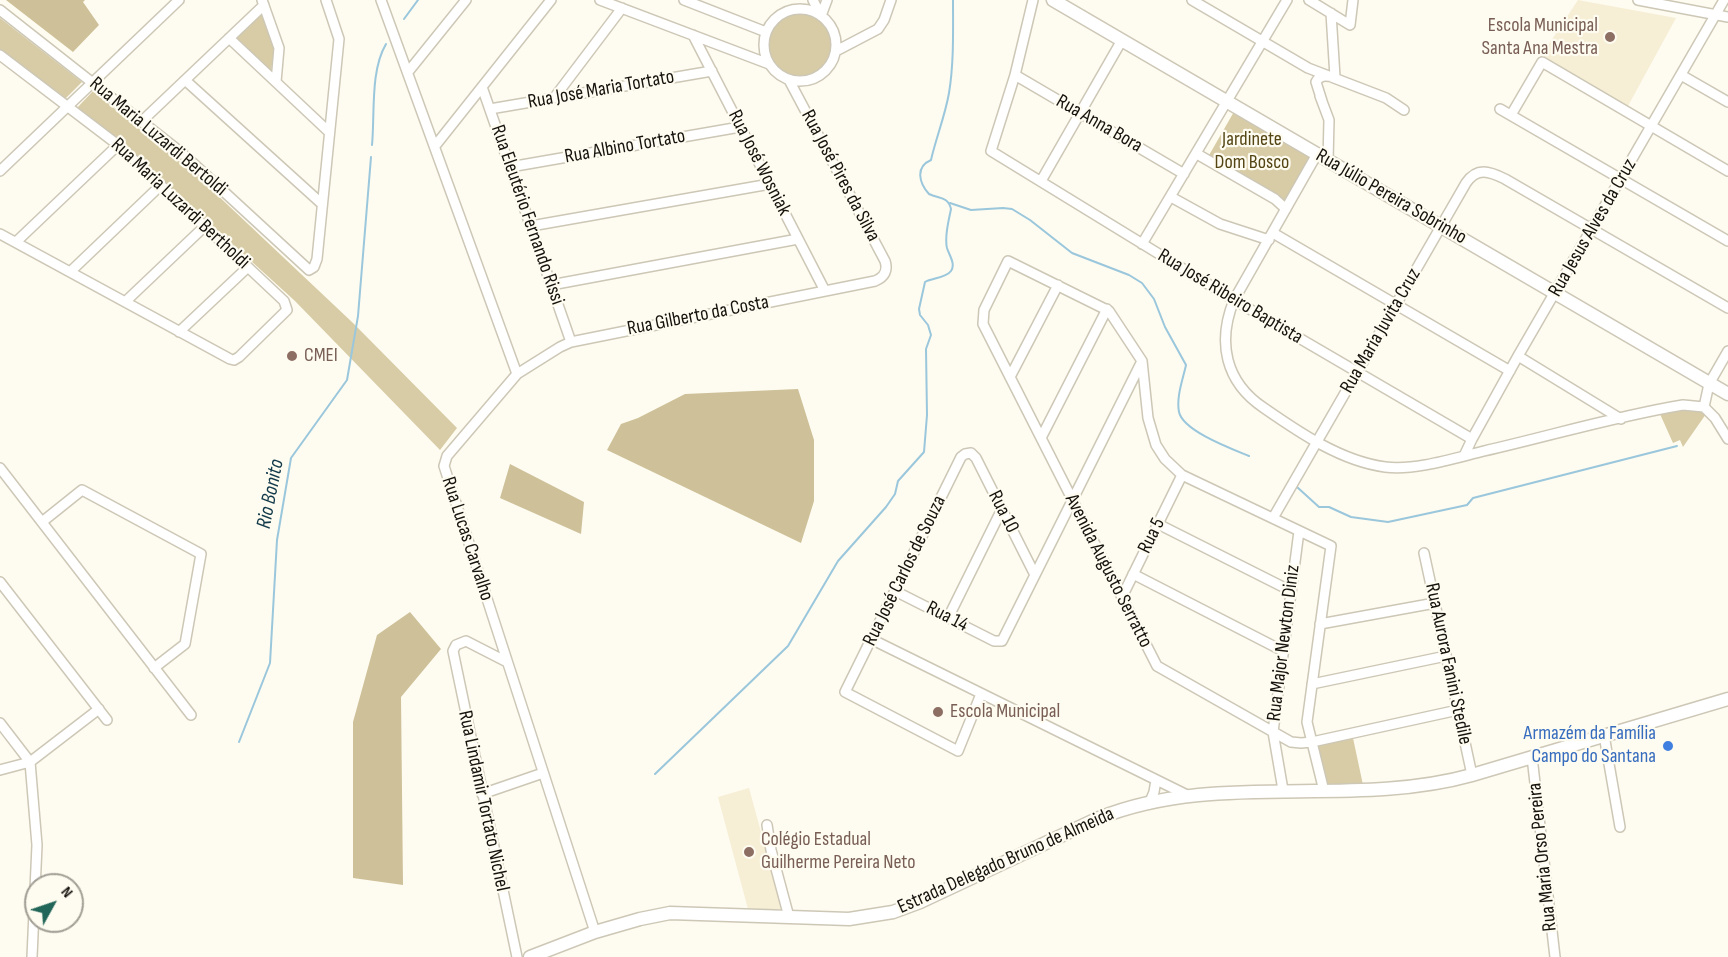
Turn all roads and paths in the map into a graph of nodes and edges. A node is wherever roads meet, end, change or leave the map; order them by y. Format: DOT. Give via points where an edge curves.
graph roads {
  1 [pos="179,0"];
  2 [pos="326,0"];
  3 [pos="381,0"];
  4 [pos="466,0"];
  5 [pos="550,0"];
  6 [pos="600,0"];
  7 [pos="684,0"];
  8 [pos="714,0"];
  9 [pos="788,0"];
  10 [pos="813,0"];
  11 [pos="827,0"];
  12 [pos="891,0"];
  13 [pos="1033,0"];
  14 [pos="1053,0"];
  15 [pos="1192,0"];
  16 [pos="1287,0"];
  17 [pos="1309,0"];
  18 [pos="1353,0"];
  19 [pos="1638,0"];
  20 [pos="1724,0"];
  21 [pos="263,2"];
  22 [pos="622,8"];
  23 [pos="706,9"];
  24 [pos="0,10"];
  25 [pos="793,10"];
  26 [pos="1331,13"];
  27 [pos="1716,15"];
  28 [pos="821,16"];
  29 [pos="1728,17"];
  30 [pos="766,32"];
  31 [pos="693,35"];
  32 [pos="229,39"];
  33 [pos="1122,40"];
  34 [pos="1263,41"];
  35 [pos="836,51"];
  36 [pos="2,61"];
  37 [pos="769,64"];
  38 [pos="1308,68"];
  39 [pos="712,71"];
  40 [pos="408,72"];
  41 [pos="1015,75"];
  42 [pos="1681,75"];
  43 [pos="1335,77"];
  44 [pos="185,80"];
  45 [pos="789,80"];
  46 [pos="92,82"];
  47 [pos="276,82"];
  48 [pos="482,87"];
  49 [pos="554,98"];
  50 [pos="1322,101"];
  51 [pos="1227,102"];
  52 [pos="1728,102"];
  53 [pos="67,106"];
  54 [pos="1500,109"];
  55 [pos="490,110"];
  56 [pos="1404,110"];
  57 [pos="1081,113"];
  58 [pos="1510,115"];
  59 [pos="142,121"];
  60 [pos="1652,126"];
  61 [pos="740,127"];
  62 [pos="329,132"];
  63 [pos="118,145"];
  64 [pos="435,146"];
  65 [pos="1197,154"];
  66 [pos="1323,158"];
  67 [pos="510,167"];
  68 [pos="0,171"];
  69 [pos="1728,171"];
  70 [pos="1184,174"];
  71 [pos="1622,179"];
  72 [pos="1041,181"];
  73 [pos="770,184"];
  74 [pos="161,185"];
  75 [pos="1171,197"];
  76 [pos="322,204"];
  77 [pos="1286,209"];
  78 [pos="205,226"];
  79 [pos="531,226"];
  80 [pos="1441,227"];
  81 [pos="1592,230"];
  82 [pos="0,234"];
  83 [pos="1271,236"];
  84 [pos="798,239"];
  85 [pos="1728,241"];
  86 [pos="16,243"];
  87 [pos="1142,244"];
  88 [pos="248,267"];
  89 [pos="70,272"];
  90 [pos="885,274"];
  91 [pos="551,285"];
  92 [pos="1058,285"];
  93 [pos="825,291"];
  94 [pos="1556,294"];
  95 [pos="1234,300"];
  96 [pos="124,302"];
  97 [pos="1396,304"];
  98 [pos="1728,308"];
  99 [pos="1107,309"];
  100 [pos="179,332"];
  101 [pos="571,342"];
  102 [pos="1728,351"];
  103 [pos="1518,357"];
  104 [pos="1142,361"];
  105 [pos="1357,371"];
  106 [pos="1510,371"];
  107 [pos="517,374"];
  108 [pos="1010,377"];
  109 [pos="1709,384"];
  110 [pos="1728,394"];
  111 [pos="1704,407"];
  112 [pos="1622,419"];
  113 [pos="1041,438"];
  114 [pos="1472,439"];
  115 [pos="1728,439"];
  116 [pos="1316,442"];
  117 [pos="968,453"];
  118 [pos="1464,456"];
  119 [pos="0,468"];
  120 [pos="1182,475"];
  121 [pos="1072,499"];
  122 [pos="1002,509"];
  123 [pos="1273,519"];
  124 [pos="42,522"];
  125 [pos="1158,524"];
  126 [pos="1299,531"];
  127 [pos="1424,553"];
  128 [pos="1133,574"];
  129 [pos="1035,575"];
  130 [pos="0,582"];
  131 [pos="895,591"];
  132 [pos="1291,591"];
  133 [pos="1122,597"];
  134 [pos="1435,603"];
  135 [pos="948,618"];
  136 [pos="1320,624"];
  137 [pos="871,639"];
  138 [pos="1283,651"];
  139 [pos="1446,656"];
  140 [pos="507,662"];
  141 [pos="154,668"];
  142 [pos="1312,684"];
  143 [pos="981,693"];
  144 [pos="1728,699"];
  145 [pos="99,709"];
  146 [pos="1458,710"];
  147 [pos="191,715"];
  148 [pos="107,720"];
  149 [pos="0,723"];
  150 [pos="1273,732"];
  151 [pos="1604,735"];
  152 [pos="1312,742"];
  153 [pos="1532,757"];
  154 [pos="30,762"];
  155 [pos="0,770"];
  156 [pos="543,773"];
  157 [pos="1472,775"];
  158 [pos="1156,780"];
  159 [pos="1283,790"];
  160 [pos="1324,791"];
  161 [pos="482,794"];
  162 [pos="1191,797"];
  163 [pos="1149,804"];
  164 [pos="767,825"];
  165 [pos="1620,827"];
  166 [pos="789,917"];
  167 [pos="595,932"];
  168 [pos="32,957"];
  169 [pos="517,957"];
  170 [pos="530,957"];
  171 [pos="1555,957"];
  1 -- 46 [label="street"];
  2 -- 62 [label="street" via="339,39"];
  3 -- 40 [label="street"];
  4 -- 40 [label="street"];
  5 -- 48 [label="street"];
  6 -- 22 [label="street"];
  7 -- 23 [label="street"];
  8 -- 23 [label="street"];
  9 -- 25 [label="street"];
  10 -- 28 [label="street"];
  11 -- 28 [label="street"];
  12 -- 35 [label="street" via="878,28"];
  13 -- 41 [label="street"];
  14 -- 33 [label="main road, Rua Júlio Pereira Sobrinho"];
  15 -- 34 [label="street"];
  16 -- 34 [label="street"];
  17 -- 26 [label="street"];
  18 -- 26 [label="street" via="1350,25"];
  19 -- 27 [label="street"];
  20 -- 27 [label="street, Rua Jesus Alves da Cruz"];
  21 -- 32 [label="street"];
  21 -- 47 [label="street" via="279,48"];
  22 -- 31 [label="street"];
  22 -- 49 [label="street"];
  23 -- 30 [label="street"];
  24 -- 46 [label="street, Rua Maria Luzardi Bertoldi"];
  25 -- 28 [label="street" via="813,11"];
  25 -- 30 [label="street" via="772,21"];
  26 -- 43 [label="street"];
  27 -- 29 [label="street"];
  27 -- 42 [label="street, Rua Jesus Alves da Cruz"];
  28 -- 35 [label="street" via="833,32"];
  30 -- 37 [label="street" via="764,54"];
  31 -- 37 [label="street"];
  31 -- 39 [label="street, Rua José Wosniak"];
  32 -- 44 [label="street"];
  32 -- 47 [label="street"];
  33 -- 51 [label="main road, Rua Júlio Pereira Sobrinho"];
  33 -- 57 [label="street"];
  34 -- 38 [label="street"];
  34 -- 51 [label="street"];
  35 -- 45 [label="street" via="833,61 819,76"];
  36 -- 53 [label="street, Rua Maria Luzardi Bertoldi"];
  37 -- 45 [label="street"];
  38 -- 43 [label="street"];
  38 -- 50 [label="street"];
  39 -- 49 [label="street, Rua José Maria Tortato"];
  39 -- 61 [label="street, Rua José Wosniak"];
  40 -- 64 [label="street"];
  41 -- 57 [label="street, Rua Anna Bora"];
  41 -- 72 [label="street, Rua José Ribeiro Baptista" via="991,151"];
  42 -- 52 [label="street"];
  42 -- 60 [label="street, Rua Jesus Alves da Cruz"];
  43 -- 50 [label="street" via="1318,78"];
  43 -- 56 [label="street" via="1386,98"];
  44 -- 59 [label="street"];
  44 -- 76 [label="street"];
  45 -- 90 [label="street, Rua José Pires da Silva" via="885,261"];
  46 -- 53 [label="street"];
  46 -- 59 [label="street, Rua Maria Luzardi Bertoldi"];
  47 -- 62 [label="street"];
  48 -- 55 [label="street, Rua Eleutério Fernando Rissi"];
  48 -- 64 [label="street"];
  49 -- 55 [label="street, Rua José Maria Tortato"];
  50 -- 66 [label="street" via="1329,120"];
  51 -- 65 [label="street"];
  51 -- 66 [label="main road, Rua Júlio Pereira Sobrinho"];
  53 -- 63 [label="street, Rua Maria Luzardi Bertholdi"];
  53 -- 68 [label="street"];
  54 -- 58 [label="street"];
  55 -- 67 [label="street, Rua Eleutério Fernando Rissi"];
  57 -- 70 [label="street, Rua Anna Bora"];
  57 -- 72 [label="street"];
  58 -- 60 [label="street" via="1542,62"];
  58 -- 71 [label="street"];
  59 -- 76 [label="street, Rua Maria Luzardi Bertoldi" via="309,270 316,263"];
  60 -- 69 [label="street"];
  60 -- 71 [label="street, Rua Jesus Alves da Cruz"];
  61 -- 67 [label="street, Rua Albino Tortato"];
  61 -- 73 [label="street, Rua José Wosniak"];
  62 -- 76 [label="street"];
  63 -- 74 [label="street, Rua Maria Luzardi Bertholdi"];
  63 -- 86 [label="street"];
  64 -- 107 [label="street"];
  65 -- 70 [label="street"];
  65 -- 77 [label="street"];
  66 -- 77 [label="street"];
  66 -- 80 [label="main road, Rua Júlio Pereira Sobrinho"];
  67 -- 79 [label="street, Rua Eleutério Fernando Rissi"];
  70 -- 75 [label="street"];
  71 -- 81 [label="street, Rua Jesus Alves da Cruz"];
  71 -- 85 [label="street"];
  72 -- 87 [label="street, Rua José Ribeiro Baptista"];
  73 -- 79 [label="street"];
  73 -- 84 [label="street, Rua José Wosniak"];
  74 -- 78 [label="street, Rua Maria Luzardi Bertholdi"];
  74 -- 89 [label="street"];
  75 -- 83 [label="street" via="1220,224"];
  75 -- 87 [label="street"];
  77 -- 83 [label="street"];
  78 -- 88 [label="street, Rua Maria Luzardi Bertholdi"];
  78 -- 96 [label="street"];
  79 -- 91 [label="street, Rua Eleutério Fernando Rissi"];
  80 -- 81 [label="street, Rua Maria Juvita Cruz" via="1472,175 1487,171"];
  80 -- 94 [label="main road, Rua Júlio Pereira Sobrinho"];
  80 -- 97 [label="street, Rua Maria Juvita Cruz"];
  81 -- 94 [label="street, Rua Jesus Alves da Cruz"];
  81 -- 98 [label="street, Rua Maria Juvita Cruz"];
  82 -- 86 [label="street"];
  83 -- 95 [label="street"];
  83 -- 97 [label="street"];
  84 -- 91 [label="street"];
  84 -- 93 [label="street, Rua José Wosniak"];
  86 -- 89 [label="street"];
  87 -- 95 [label="street, Rua José Ribeiro Baptista"];
  88 -- 100 [label="street"];
  88 -- 100 [label="street, Rua Maria Luzardi Bertholdi" via="287,306 286,312 239,357 234,360"];
  89 -- 96 [label="street"];
  90 -- 93 [label="street, Rua Gilberto da Costa" via="875,281"];
  91 -- 101 [label="street, Rua Eleutério Fernando Rissi"];
  92 -- 99 [label="street"];
  92 -- 108 [label="street"];
  92 -- 108 [label="street, Avenida Augusto Serratto" via="1008,261 982,319"];
  93 -- 101 [label="street, Rua Gilberto da Costa"];
  94 -- 103 [label="street, Rua Jesus Alves da Cruz"];
  94 -- 109 [label="main road, Rua Júlio Pereira Sobrinho"];
  95 -- 105 [label="street, Rua José Ribeiro Baptista"];
  95 -- 116 [label="street" via="1225,340 1237,381 1252,400"];
  96 -- 100 [label="street"];
  97 -- 105 [label="street, Rua Maria Juvita Cruz"];
  97 -- 106 [label="street"];
  99 -- 104 [label="street"];
  99 -- 113 [label="street"];
  101 -- 107 [label="street, Rua Gilberto da Costa"];
  102 -- 109 [label="street"];
  103 -- 106 [label="street, Rua Jesus Alves da Cruz"];
  103 -- 112 [label="street"];
  104 -- 120 [label="street" via="1153,437 1165,459"];
  104 -- 121 [label="street"];
  105 -- 114 [label="street, Rua José Ribeiro Baptista"];
  105 -- 116 [label="street, Rua Maria Juvita Cruz"];
  106 -- 114 [label="street, Rua Jesus Alves da Cruz"];
  107 -- 140 [label="street, Rua Lucas Carvalho" via="447,456 444,466"];
  108 -- 113 [label="street, Avenida Augusto Serratto"];
  109 -- 110 [label="main road, Rua Júlio Pereira Sobrinho"];
  109 -- 111 [label="street"];
  111 -- 112 [label="street" via="1683,405"];
  111 -- 115 [label="street"];
  112 -- 118 [label="street"];
  113 -- 121 [label="street, Avenida Augusto Serratto"];
  114 -- 118 [label="street, Rua Jesus Alves da Cruz"];
  116 -- 118 [label="street" via="1361,462 1387,467"];
  116 -- 123 [label="street, Rua Maria Juvita Cruz"];
  117 -- 122 [label="street, Rua 10" via="975,458"];
  117 -- 131 [label="street, Rua José Carlos de Souza" via="961,457"];
  119 -- 124 [label="street"];
  120 -- 123 [label="street"];
  120 -- 125 [label="street, Rua 5"];
  121 -- 129 [label="street"];
  121 -- 133 [label="street, Avenida Augusto Serratto"];
  122 -- 129 [label="street, Rua 10"];
  122 -- 135 [label="street"];
  123 -- 126 [label="street"];
  124 -- 141 [label="street"];
  124 -- 141 [label="street" via="82,490 201,554 185,644"];
  125 -- 128 [label="street, Rua 5"];
  125 -- 132 [label="street"];
  126 -- 132 [label="street, Rua Major Newton Diniz"];
  126 -- 136 [label="street, Rua Major Newton Diniz" via="1330,546"];
  127 -- 134 [label="street, Rua Aurora Fanini Stedile"];
  128 -- 133 [label="street, Rua 5"];
  128 -- 138 [label="street"];
  129 -- 135 [label="street, Rua 14" via="1000,642"];
  130 -- 145 [label="street"];
  131 -- 135 [label="street, Rua 14"];
  131 -- 137 [label="street, Rua José Carlos de Souza"];
  132 -- 138 [label="street, Rua Major Newton Diniz"];
  133 -- 150 [label="street, Avenida Augusto Serratto" via="1157,666"];
  134 -- 136 [label="street"];
  134 -- 139 [label="street, Rua Aurora Fanini Stedile"];
  136 -- 142 [label="street, Rua Major Newton Diniz"];
  137 -- 143 [label="street"];
  137 -- 143 [label="street, Rua José Carlos de Souza" via="845,692 958,751"];
  138 -- 150 [label="street, Rua Major Newton Diniz"];
  139 -- 142 [label="street"];
  139 -- 146 [label="street, Rua Aurora Fanini Stedile"];
  140 -- 156 [label="street, Rua Lucas Carvalho"];
  140 -- 161 [label="street, Rua Lindamir Tortato Nichel" via="471,643 462,642 453,651"];
  141 -- 147 [label="street"];
  142 -- 152 [label="street, Rua Major Newton Diniz" via="1307,722"];
  143 -- 158 [label="street"];
  144 -- 151 [label="main road, Estrada Delegado Bruno de Almeida"];
  145 -- 148 [label="street"];
  145 -- 154 [label="street"];
  146 -- 152 [label="street"];
  146 -- 157 [label="street, Rua Aurora Fanini Stedile"];
  149 -- 154 [label="street"];
  150 -- 152 [label="street, Avenida Augusto Serratto" via="1296,743"];
  150 -- 159 [label="street, Rua Major Newton Diniz"];
  151 -- 153 [label="main road, Estrada Delegado Bruno de Almeida"];
  151 -- 165 [label="street"];
  152 -- 160 [label="street, Rua Major Newton Diniz"];
  153 -- 157 [label="main road, Estrada Delegado Bruno de Almeida"];
  153 -- 171 [label="street, Rua Maria Orso Pereira"];
  154 -- 155 [label="street"];
  154 -- 168 [label="street" via="37,845"];
  156 -- 161 [label="street"];
  156 -- 167 [label="street, Rua Lucas Carvalho"];
  157 -- 160 [label="main road, Estrada Delegado Bruno de Almeida" via="1411,788"];
  158 -- 162 [label="street"];
  158 -- 163 [label="street"];
  159 -- 160 [label="main road, Estrada Delegado Bruno de Almeida"];
  159 -- 162 [label="main road, Estrada Delegado Bruno de Almeida"];
  161 -- 169 [label="street, Rua Lindamir Tortato Nichel"];
  162 -- 163 [label="main road, Estrada Delegado Bruno de Almeida"];
  163 -- 166 [label="main road, Estrada Delegado Bruno de Almeida" via="1099,818 906,908 849,919"];
  164 -- 166 [label="street"];
  166 -- 167 [label="main road, Estrada Delegado Bruno de Almeida" via="670,913"];
  167 -- 170 [label="main road, Estrada Delegado Bruno de Almeida"];
}
